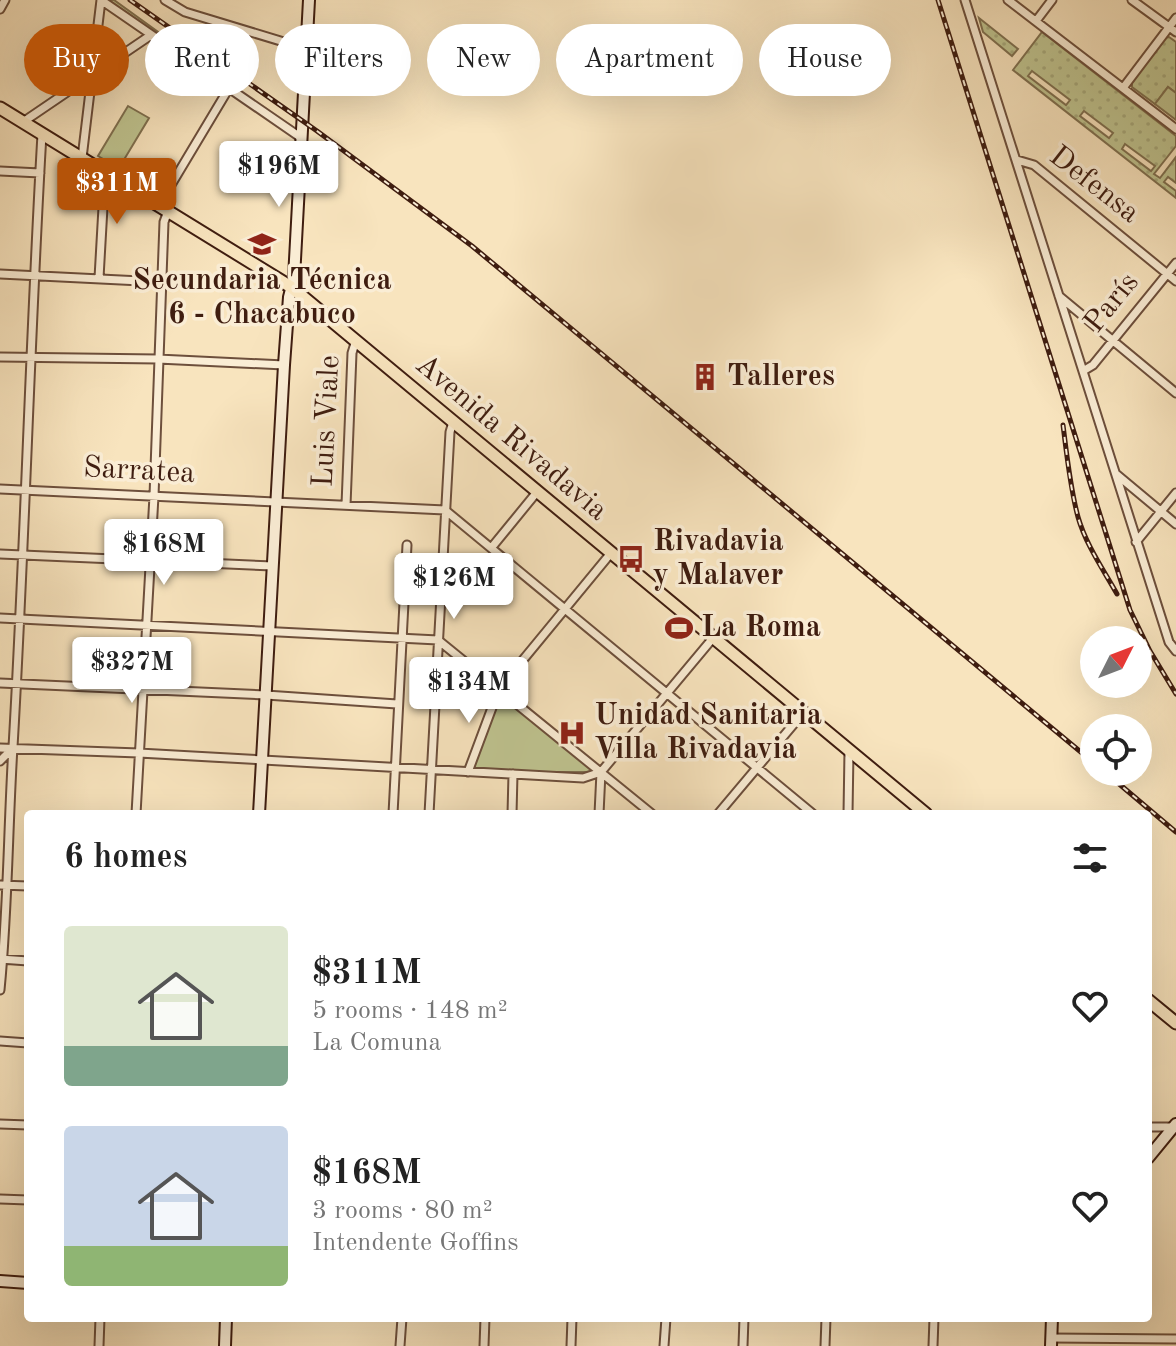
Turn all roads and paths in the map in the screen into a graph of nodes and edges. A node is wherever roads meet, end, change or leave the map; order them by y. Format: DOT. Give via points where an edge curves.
graph roads {
  1 [pos="5,0"];
  2 [pos="101,0"];
  3 [pos="165,0"];
  4 [pos="309,0"];
  5 [pos="965,0"];
  6 [pos="1008,0"];
  7 [pos="1052,0"];
  8 [pos="1132,0"];
  9 [pos="176,4"];
  10 [pos="0,9"];
  11 [pos="1176,18"];
  12 [pos="1036,21"];
  13 [pos="98,24"];
  14 [pos="308,24"];
  15 [pos="1172,30"];
  16 [pos="145,31"];
  17 [pos="275,38"];
  18 [pos="1123,88"];
  19 [pos="62,96"];
  20 [pos="89,96"];
  21 [pos="225,96"];
  22 [pos="241,96"];
  23 [pos="303,96"];
  24 [pos="0,108"];
  25 [pos="23,122"];
  26 [pos="1176,129"];
  27 [pos="42,134"];
  28 [pos="300,137"];
  29 [pos="82,158"];
  30 [pos="1017,160"];
  31 [pos="0,171"];
  32 [pos="105,172"];
  33 [pos="40,173"];
  34 [pos="164,208"];
  35 [pos="1176,263"];
  36 [pos="0,274"];
  37 [pos="1167,274"];
  38 [pos="36,275"];
  39 [pos="99,278"];
  40 [pos="1176,281"];
  41 [pos="161,282"];
  42 [pos="291,287"];
  43 [pos="1057,295"];
  44 [pos="356,340"];
  45 [pos="1114,340"];
  46 [pos="0,357"];
  47 [pos="32,358"];
  48 [pos="158,359"];
  49 [pos="284,365"];
  50 [pos="1083,371"];
  51 [pos="1176,393"];
  52 [pos="453,422"];
  53 [pos="1115,473"];
  54 [pos="0,489"];
  55 [pos="27,490"];
  56 [pos="537,492"];
  57 [pos="1176,493"];
  58 [pos="154,496"];
  59 [pos="277,502"];
  60 [pos="346,505"];
  61 [pos="445,510"];
  62 [pos="1161,512"];
  63 [pos="1176,524"];
  64 [pos="1136,542"];
  65 [pos="407,545"];
  66 [pos="492,547"];
  67 [pos="611,553"];
  68 [pos="0,554"];
  69 [pos="24,555"];
  70 [pos="150,561"];
  71 [pos="273,566"];
  72 [pos="566,609"];
  73 [pos="0,618"];
  74 [pos="20,619"];
  75 [pos="146,624"];
  76 [pos="269,630"];
  77 [pos="713,638"];
  78 [pos="401,639"];
  79 [pos="438,640"];
  80 [pos="1174,649"];
  81 [pos="0,683"];
  82 [pos="17,684"];
  83 [pos="499,689"];
  84 [pos="143,690"];
  85 [pos="667,692"];
  86 [pos="266,695"];
  87 [pos="397,704"];
  88 [pos="803,713"];
  89 [pos="0,748"];
  90 [pos="12,749"];
  91 [pos="849,751"];
  92 [pos="139,753"];
  93 [pos="262,760"];
  94 [pos="0,761"];
  95 [pos="757,767"];
  96 [pos="394,768"];
  97 [pos="432,770"];
  98 [pos="468,772"];
  99 [pos="601,772"];
  100 [pos="513,774"];
  101 [pos="136,810"];
  102 [pos="259,810"];
  103 [pos="393,810"];
  104 [pos="429,810"];
  105 [pos="512,810"];
  106 [pos="599,810"];
  107 [pos="647,810"];
  108 [pos="721,810"];
  109 [pos="808,810"];
  110 [pos="848,810"];
  111 [pos="921,810"];
  112 [pos="4,885"];
  113 [pos="24,886"];
  114 [pos="1,960"];
  115 [pos="24,961"];
  116 [pos="0,990"];
  117 [pos="1152,1003"];
  118 [pos="1176,1023"];
  119 [pos="0,1041"];
  120 [pos="24,1043"];
  121 [pos="0,1124"];
  122 [pos="24,1125"];
  123 [pos="1175,1126"];
  124 [pos="1152,1127"];
  125 [pos="1152,1153"];
  126 [pos="0,1199"];
  127 [pos="24,1200"];
  128 [pos="0,1281"];
  129 [pos="24,1283"];
  130 [pos="100,1322"];
  131 [pos="226,1322"];
  132 [pos="402,1322"];
  133 [pos="485,1322"];
  134 [pos="572,1322"];
  135 [pos="666,1322"];
  136 [pos="744,1322"];
  137 [pos="826,1322"];
  138 [pos="934,1322"];
  139 [pos="1052,1322"];
  140 [pos="1176,1339"];
  141 [pos="1051,1342"];
  142 [pos="99,1346"];
  143 [pos="225,1346"];
  144 [pos="400,1346"];
  145 [pos="484,1346"];
  146 [pos="571,1346"];
  147 [pos="664,1346"];
  148 [pos="743,1346"];
  149 [pos="825,1346"];
  150 [pos="933,1346"];
  1 -- 10 [label="street"];
  2 -- 13 [label="street"];
  2 -- 16 [label="street"];
  3 -- 9 [label="street"];
  4 -- 14 [label="street"];
  5 -- 30 [label="street"];
  6 -- 12 [label="street"];
  7 -- 12 [label="street"];
  8 -- 15 [label="street"];
  9 -- 17 [label="street"];
  11 -- 15 [label="street"];
  12 -- 18 [label="street"];
  15 -- 18 [label="street"];
  18 -- 26 [label="street"];
  19 -- 25 [label="street"];
  20 -- 29 [label="street"];
  21 -- 34 [label="street"];
  22 -- 28 [label="street"];
  23 -- 28 [label="street"];
  24 -- 25 [label="main road, Avenida Rivadavia"];
  25 -- 27 [label="main road, Avenida Rivadavia"];
  27 -- 29 [label="main road, Avenida Rivadavia"];
  27 -- 33 [label="street"];
  28 -- 42 [label="street"];
  29 -- 32 [label="main road, Avenida Rivadavia"];
  30 -- 37 [label="street, Defensa" via="1034,165"];
  30 -- 43 [label="street"];
  31 -- 33 [label="street"];
  32 -- 34 [label="main road, Avenida Rivadavia"];
  32 -- 39 [label="street"];
  33 -- 38 [label="street"];
  34 -- 41 [label="street"];
  34 -- 42 [label="main road, Avenida Rivadavia"];
  35 -- 37 [label="street, París"];
  36 -- 38 [label="street"];
  37 -- 40 [label="street, Defensa"];
  37 -- 45 [label="street, París"];
  38 -- 39 [label="street"];
  38 -- 47 [label="street"];
  39 -- 41 [label="street"];
  41 -- 48 [label="street"];
  42 -- 44 [label="main road, Avenida Rivadavia"];
  42 -- 49 [label="street"];
  43 -- 45 [label="street"];
  43 -- 50 [label="street"];
  44 -- 52 [label="main road, Avenida Rivadavia"];
  44 -- 60 [label="street, Luis Viale"];
  45 -- 50 [label="street, París"];
  45 -- 51 [label="street"];
  46 -- 47 [label="street"];
  47 -- 48 [label="street"];
  47 -- 55 [label="street"];
  48 -- 49 [label="street"];
  48 -- 58 [label="street"];
  49 -- 59 [label="street"];
  50 -- 53 [label="street"];
  52 -- 56 [label="main road, Avenida Rivadavia"];
  52 -- 61 [label="street"];
  53 -- 62 [label="street"];
  53 -- 64 [label="street"];
  54 -- 55 [label="street, Sarratea"];
  55 -- 58 [label="street, Sarratea"];
  55 -- 69 [label="street"];
  56 -- 66 [label="street"];
  56 -- 67 [label="main road, Avenida Rivadavia"];
  57 -- 62 [label="street"];
  58 -- 59 [label="street, Sarratea"];
  58 -- 70 [label="street"];
  59 -- 60 [label="street, Sarratea"];
  59 -- 71 [label="street"];
  60 -- 61 [label="street, Sarratea"];
  61 -- 66 [label="street"];
  61 -- 79 [label="street"];
  62 -- 63 [label="street"];
  62 -- 64 [label="street"];
  64 -- 80 [label="street"];
  65 -- 78 [label="street"];
  66 -- 72 [label="street"];
  67 -- 72 [label="street"];
  67 -- 77 [label="main road, Avenida Rivadavia"];
  68 -- 69 [label="street"];
  69 -- 70 [label="street"];
  69 -- 74 [label="street"];
  70 -- 71 [label="street"];
  70 -- 75 [label="street"];
  71 -- 76 [label="street"];
  72 -- 83 [label="street"];
  72 -- 85 [label="street"];
  73 -- 74 [label="street"];
  74 -- 75 [label="street"];
  74 -- 82 [label="street"];
  75 -- 76 [label="street"];
  75 -- 84 [label="street"];
  76 -- 78 [label="street"];
  76 -- 86 [label="street"];
  77 -- 85 [label="street"];
  77 -- 88 [label="main road, Avenida Rivadavia"];
  78 -- 79 [label="street"];
  78 -- 87 [label="street"];
  79 -- 83 [label="street"];
  79 -- 97 [label="street"];
  81 -- 82 [label="street"];
  82 -- 84 [label="street"];
  82 -- 90 [label="street"];
  83 -- 98 [label="street"];
  83 -- 99 [label="street"];
  84 -- 86 [label="street"];
  84 -- 92 [label="street"];
  85 -- 95 [label="street"];
  85 -- 99 [label="street"];
  86 -- 87 [label="street"];
  86 -- 93 [label="street"];
  87 -- 96 [label="street"];
  88 -- 91 [label="main road, Avenida Rivadavia"];
  88 -- 95 [label="street"];
  89 -- 90 [label="street"];
  90 -- 92 [label="street"];
  90 -- 94 [label="street"];
  90 -- 112 [label="street"];
  91 -- 110 [label="street"];
  91 -- 111 [label="main road, Avenida Rivadavia"];
  92 -- 93 [label="street"];
  92 -- 101 [label="street"];
  93 -- 96 [label="street"];
  93 -- 102 [label="street"];
  95 -- 108 [label="street"];
  95 -- 109 [label="street"];
  96 -- 97 [label="street"];
  96 -- 103 [label="street"];
  97 -- 98 [label="street"];
  97 -- 104 [label="street"];
  98 -- 100 [label="street"];
  99 -- 100 [label="street" via="583,778"];
  99 -- 106 [label="street"];
  99 -- 107 [label="street"];
  100 -- 105 [label="street"];
  112 -- 113 [label="street"];
  112 -- 114 [label="street"];
  114 -- 115 [label="street"];
  114 -- 116 [label="street"];
  117 -- 118 [label="main road"];
  119 -- 120 [label="street"];
  121 -- 122 [label="street"];
  123 -- 124 [label="street"];
  123 -- 125 [label="street"];
  126 -- 127 [label="street"];
  128 -- 129 [label="street"];
  130 -- 142 [label="street"];
  131 -- 143 [label="street"];
  132 -- 144 [label="street"];
  133 -- 145 [label="street"];
  134 -- 146 [label="street"];
  135 -- 147 [label="street"];
  136 -- 148 [label="street"];
  137 -- 149 [label="street"];
  138 -- 150 [label="street"];
  139 -- 141 [label="street"];
  140 -- 141 [label="street"];
}
